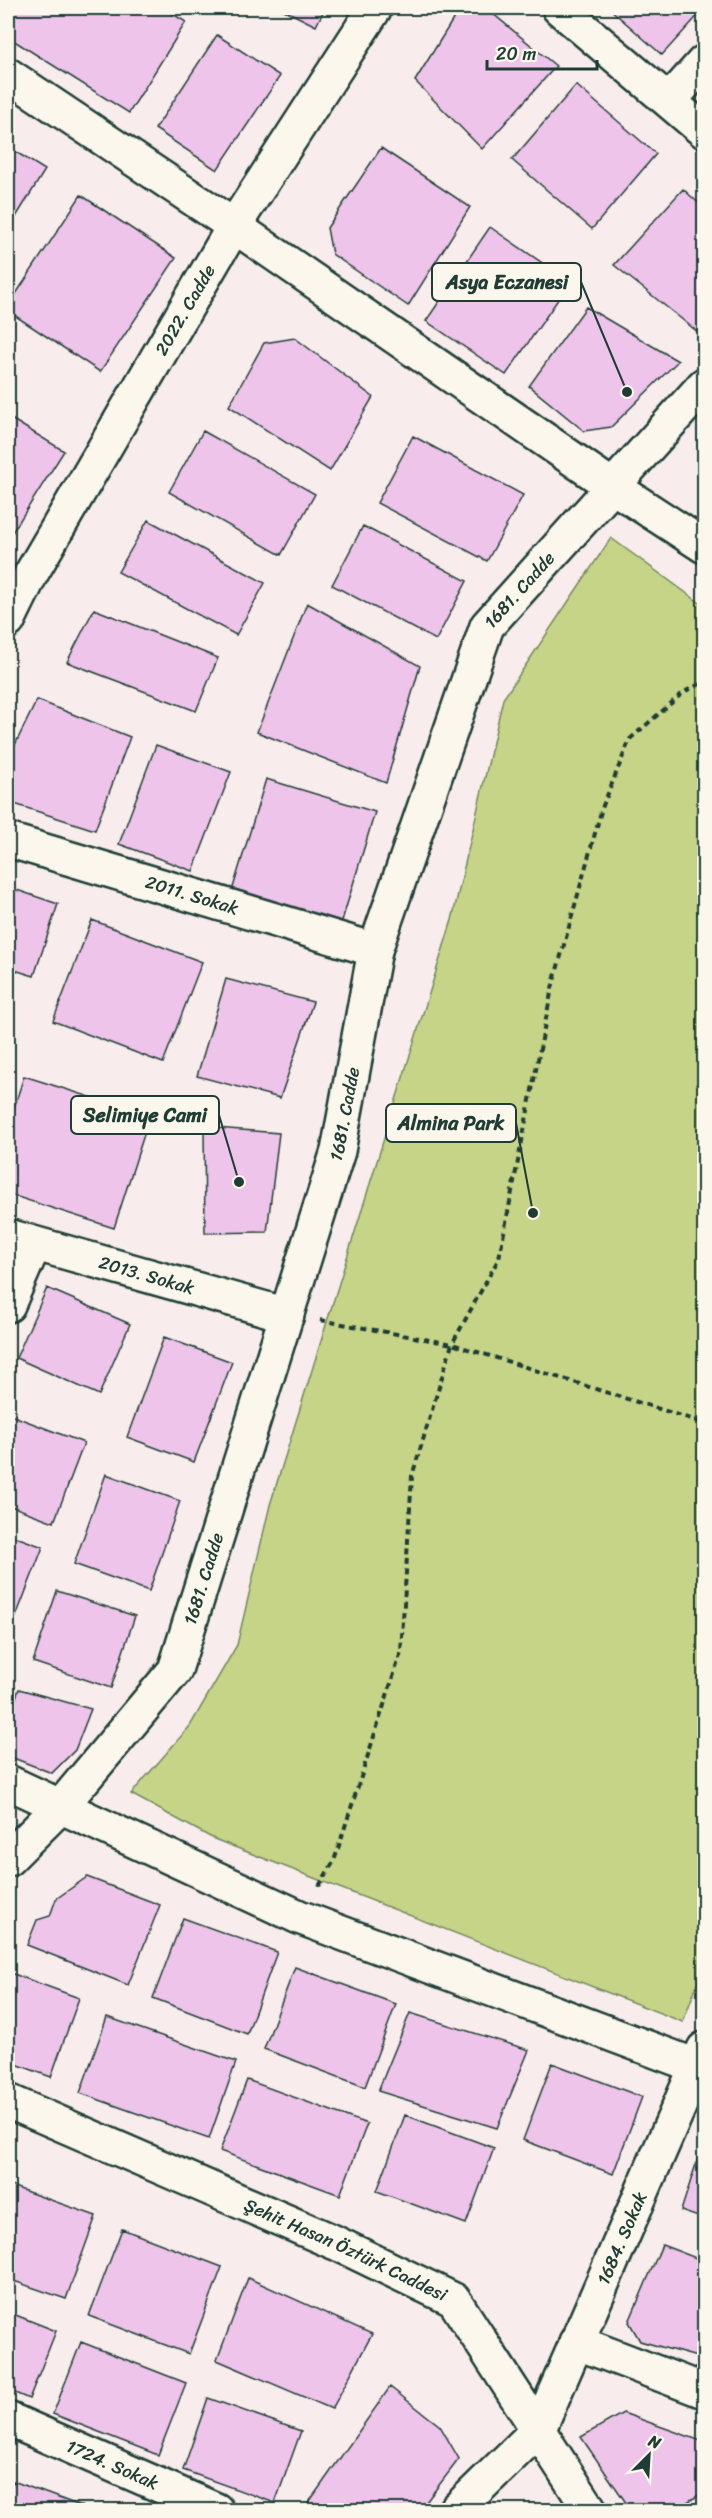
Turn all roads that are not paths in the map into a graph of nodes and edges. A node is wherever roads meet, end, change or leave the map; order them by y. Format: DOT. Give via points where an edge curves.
graph roads {
  1 [pos="375,8"];
  2 [pos="559,8"];
  3 [pos="705,62"];
  4 [pos="8,75"];
  5 [pos="670,100"];
  6 [pos="705,131"];
  7 [pos="234,226"];
  8 [pos="705,385"];
  9 [pos="612,486"];
  10 [pos="705,546"];
  11 [pos="8,621"];
  12 [pos="8,840"];
  13 [pos="375,950"];
  14 [pos="21,1241"];
  15 [pos="8,1305"];
  16 [pos="287,1315"];
  17 [pos="8,1782"];
  18 [pos="62,1805"];
  19 [pos="8,1859"];
  20 [pos="702,2061"];
  21 [pos="8,2101"];
  22 [pos="576,2342"];
  23 [pos="705,2391"];
  24 [pos="8,2419"];
  25 [pos="539,2429"];
  26 [pos="216,2511"];
  27 [pos="456,2511"];
  28 [pos="590,2511"];
  1 -- 7 [label="street, 2022. Cadde"];
  2 -- 5 [label="street"];
  3 -- 5 [label="street"];
  4 -- 7 [label="street"];
  5 -- 6 [label="street"];
  7 -- 9 [label="street"];
  7 -- 11 [label="street, 2022. Cadde" via="31,574"];
  8 -- 9 [label="street, 1681. Cadde"];
  9 -- 10 [label="street"];
  9 -- 13 [label="street, 1681. Cadde" via="486,626"];
  12 -- 13 [label="street, 2011. Sokak"];
  13 -- 16 [label="street, 1681. Cadde" via="338,1151"];
  14 -- 15 [label="street"];
  14 -- 16 [label="street, 2013. Sokak"];
  16 -- 18 [label="street, 1681. Cadde" via="176,1670"];
  17 -- 18 [label="street"];
  18 -- 19 [label="street, 1681. Cadde"];
  18 -- 20 [label="street" via="299,1917"];
  20 -- 22 [label="street, 1684. Sokak"];
  21 -- 25 [label="street, Şehit Hasan Öztürk Caddesi" via="336,2243 454,2300"];
  22 -- 23 [label="street"];
  22 -- 25 [label="street, 1684. Sokak"];
  24 -- 26 [label="street, 1724. Sokak"];
  25 -- 27 [label="street"];
  25 -- 28 [label="street, Şehit Hasan Öztürk Caddesi"];
}
